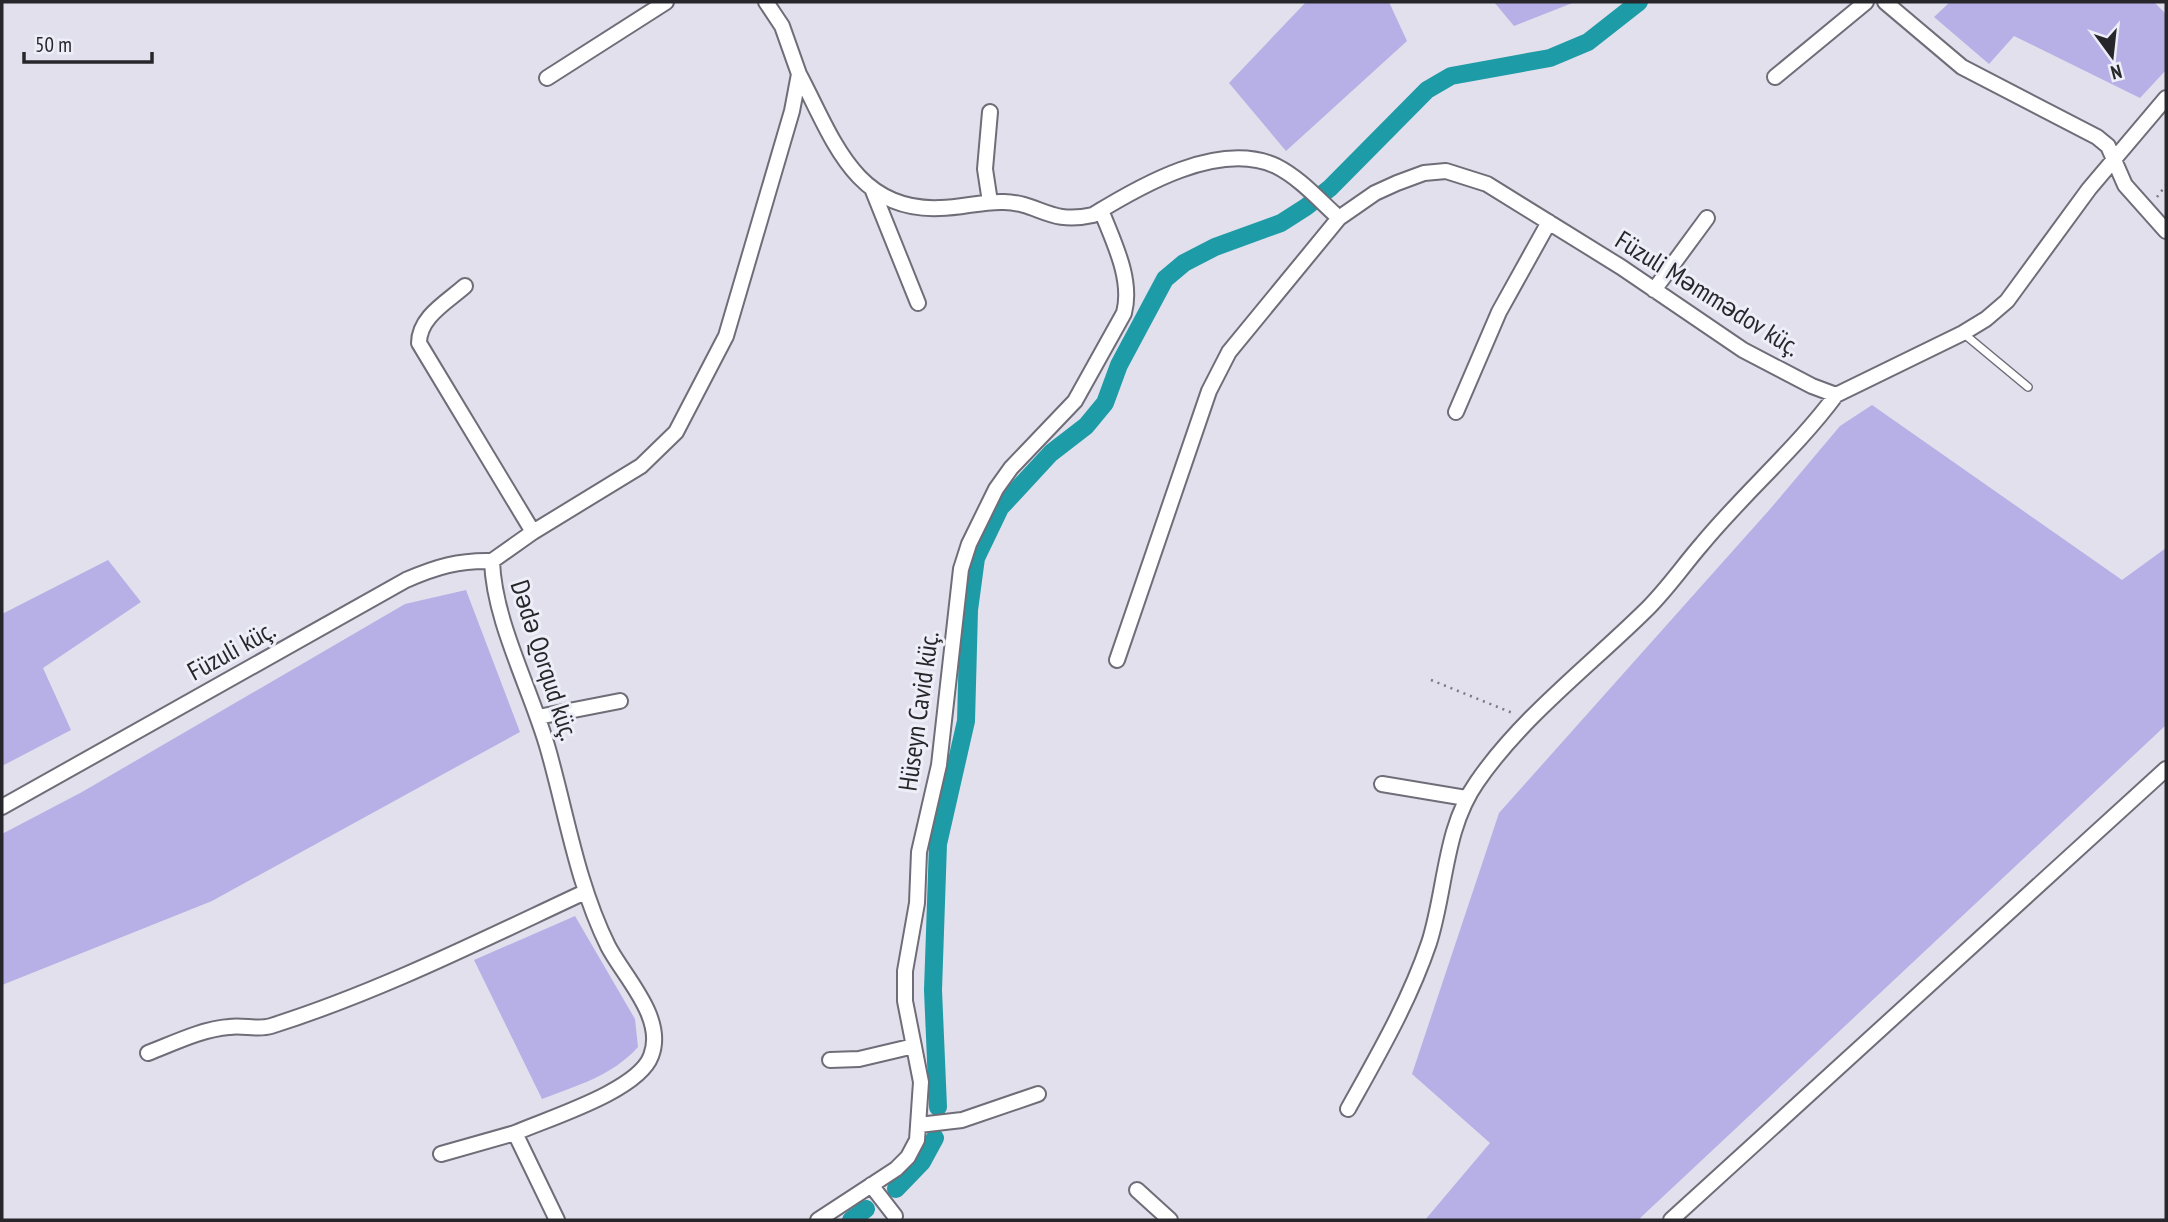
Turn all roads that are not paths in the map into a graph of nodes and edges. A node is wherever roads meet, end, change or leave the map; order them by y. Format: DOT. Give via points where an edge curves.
graph roads {
  1 [pos="666,2"];
  2 [pos="766,2"];
  3 [pos="1866,2"];
  4 [pos="1885,2"];
  5 [pos="799,74"];
  6 [pos="1774,77"];
  7 [pos="547,78"];
  8 [pos="2166,98"];
  9 [pos="990,112"];
  10 [pos="2114,159"];
  11 [pos="873,191"];
  12 [pos="990,202"];
  13 [pos="1101,210"];
  14 [pos="1339,218"];
  15 [pos="1707,218"];
  16 [pos="1549,222"];
  17 [pos="2166,231"];
  18 [pos="466,286"];
  19 [pos="1654,290"];
  20 [pos="918,303"];
  21 [pos="1963,333"];
  22 [pos="2028,387"];
  23 [pos="1836,395"];
  24 [pos="1456,412"];
  25 [pos="533,532"];
  26 [pos="492,561"];
  27 [pos="1117,660"];
  28 [pos="620,701"];
  29 [pos="538,717"];
  30 [pos="2166,769"];
  31 [pos="1382,784"];
  32 [pos="1466,798"];
  33 [pos="2,807"];
  34 [pos="585,892"];
  35 [pos="914,1046"];
  36 [pos="148,1052"];
  37 [pos="830,1060"];
  38 [pos="1038,1094"];
  39 [pos="1348,1110"];
  40 [pos="919,1125"];
  41 [pos="515,1133"];
  42 [pos="441,1154"];
  43 [pos="871,1185"];
  44 [pos="1137,1191"];
  45 [pos="895,1216"];
  46 [pos="557,1220"];
  47 [pos="818,1220"];
  48 [pos="1170,1220"];
  49 [pos="1671,1220"];
  1 -- 7 [label="street"];
  2 -- 5 [label="street" via="782,26"];
  3 -- 6 [label="street"];
  4 -- 10 [label="street" via="1962,67 2097,137"];
  5 -- 11 [label="street" via="846,163"];
  5 -- 25 [label="street, Dədə Qorqud küç." via="726,336 697,398 676,432 641,466"];
  8 -- 10 [label="street"];
  9 -- 12 [label="street" via="985,169"];
  10 -- 17 [label="street" via="2125,185"];
  10 -- 21 [label="street" via="2007,301"];
  11 -- 12 [label="street" via="916,207 940,209"];
  11 -- 20 [label="street"];
  12 -- 13 [label="street" via="1009,202 1059,219"];
  13 -- 14 [label="street" via="1168,174 1222,160 1275,166"];
  13 -- 35 [label="street, Hüseyn Cavid küç." via="1124,273 1128,299 1124,313 1075,401 996,489 961,569 939,765 919,852 917,903 905,971 905,1002"];
  14 -- 16 [label="street, Füzuli Məmmədov küç." via="1397,183 1446,171 1487,184"];
  14 -- 27 [label="street, Füzuli Məmmədov küç." via="1256,317 1219,371"];
  15 -- 19 [label="street"];
  16 -- 19 [label="street, Füzuli Məmmədov küç."];
  16 -- 24 [label="street" via="1499,312"];
  18 -- 25 [label="street" via="429,317 419,330 419,343"];
  19 -- 23 [label="street, Füzuli Məmmədov küç." via="1743,350"];
  21 -- 22 [label="lane"];
  21 -- 23 [label="street"];
  23 -- 32 [label="street" via="1814,425 1701,544 1670,586 1510,740"];
  25 -- 26 [label="street, Dədə Qorqud küç."];
  26 -- 29 [label="street, Dədə Qorqud küç." via="497,600"];
  26 -- 33 [label="street, Füzuli küç." via="462,560 406,580"];
  28 -- 29 [label="street"];
  29 -- 34 [label="street, Dədə Qorqud küç."];
  30 -- 49 [label="street"];
  31 -- 32 [label="street"];
  32 -- 39 [label="street" via="1429,942 1406,1003"];
  34 -- 36 [label="street" via="321,1009 267,1027 210,1030"];
  34 -- 41 [label="street, Dədə Qorqud küç." via="616,963 649,1018 655,1041 651,1057 642,1071 615,1090"];
  35 -- 37 [label="street" via="859,1059"];
  35 -- 40 [label="street, Hüseyn Cavid küç." via="920,1082"];
  38 -- 40 [label="street" via="962,1120"];
  40 -- 43 [label="street, Hüseyn Cavid küç." via="908,1157"];
  41 -- 42 [label="street"];
  41 -- 46 [label="street"];
  43 -- 45 [label="street"];
  43 -- 47 [label="street, Hüseyn Cavid küç."];
  44 -- 48 [label="street"];
}
